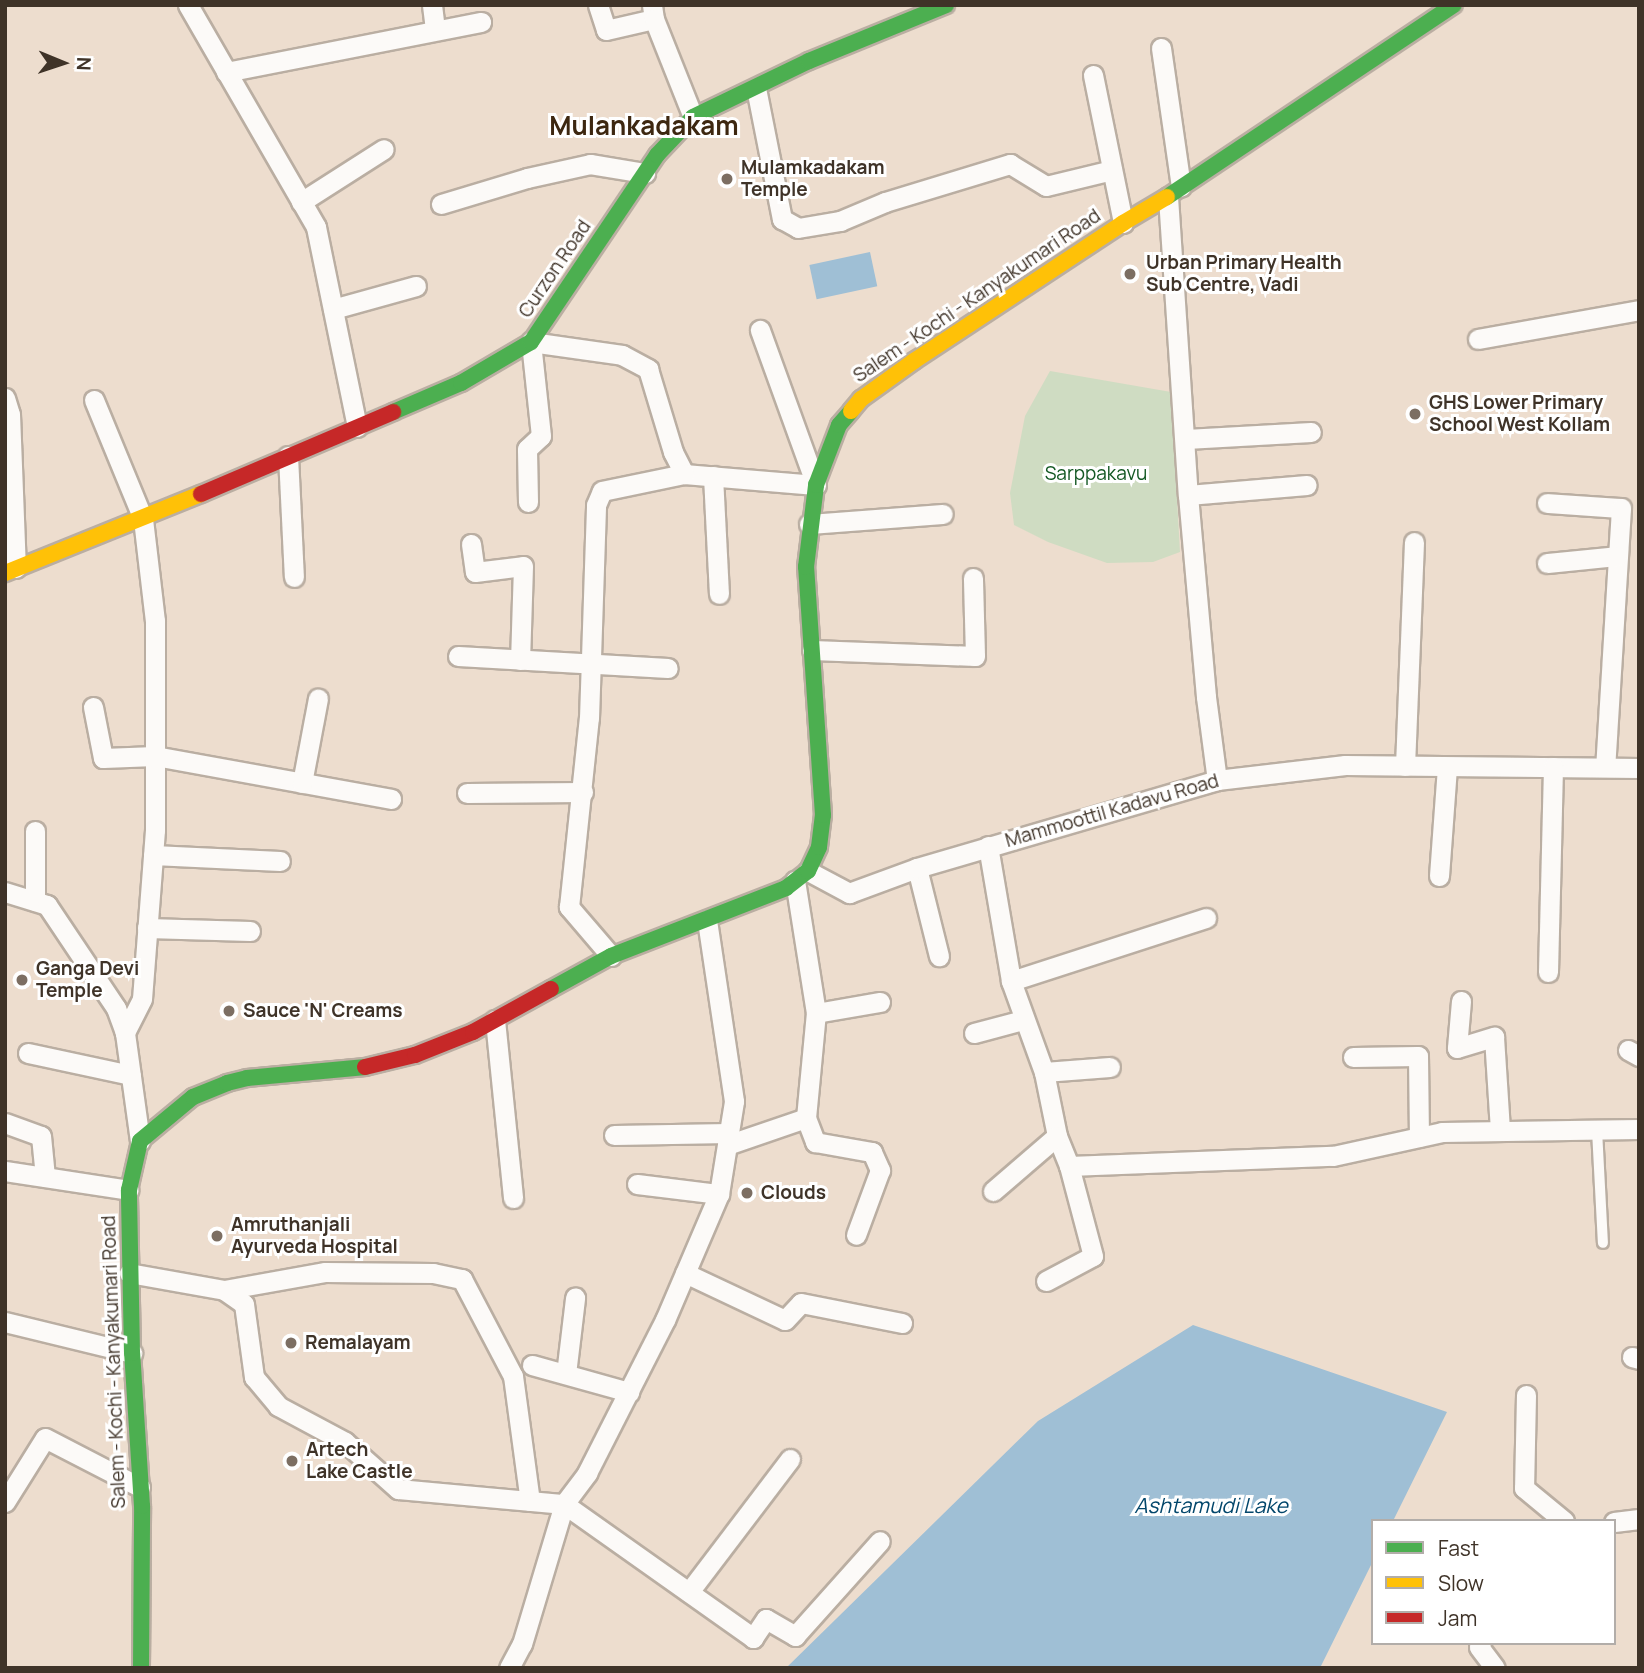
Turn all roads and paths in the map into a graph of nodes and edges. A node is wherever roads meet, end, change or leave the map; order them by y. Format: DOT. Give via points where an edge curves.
graph roads {
  1 [pos="188,5"];
  2 [pos="432,5"];
  3 [pos="598,5"];
  4 [pos="946,5"];
  5 [pos="1454,5"];
  6 [pos="653,12"];
  7 [pos="481,22"];
  8 [pos="435,30"];
  9 [pos="1161,48"];
  10 [pos="226,72"];
  11 [pos="1093,75"];
  12 [pos="756,88"];
  13 [pos="693,117"];
  14 [pos="384,149"];
  15 [pos="1112,170"];
  16 [pos="645,173"];
  17 [pos="1175,192"];
  18 [pos="301,202"];
  19 [pos="440,204"];
  20 [pos="1123,223"];
  21 [pos="416,286"];
  22 [pos="333,309"];
  23 [pos="1639,310"];
  24 [pos="760,330"];
  25 [pos="1478,339"];
  26 [pos="531,342"];
  27 [pos="5,398"];
  28 [pos="94,400"];
  29 [pos="357,427"];
  30 [pos="1311,432"];
  31 [pos="1186,439"];
  32 [pos="288,456"];
  33 [pos="684,474"];
  34 [pos="713,477"];
  35 [pos="816,485"];
  36 [pos="1307,485"];
  37 [pos="1188,495"];
  38 [pos="528,502"];
  39 [pos="1547,503"];
  40 [pos="943,514"];
  41 [pos="143,519"];
  42 [pos="809,524"];
  43 [pos="1414,542"];
  44 [pos="471,544"];
  45 [pos="1617,556"];
  46 [pos="1547,562"];
  47 [pos="11,570"];
  48 [pos="294,577"];
  49 [pos="973,578"];
  50 [pos="719,594"];
  51 [pos="812,650"];
  52 [pos="458,656"];
  53 [pos="520,660"];
  54 [pos="591,664"];
  55 [pos="668,668"];
  56 [pos="318,698"];
  57 [pos="93,707"];
  58 [pos="155,756"];
  59 [pos="1405,766"];
  60 [pos="1553,767"];
  61 [pos="1605,767"];
  62 [pos="1447,768"];
  63 [pos="1639,768"];
  64 [pos="1217,780"];
  65 [pos="302,783"];
  66 [pos="583,792"];
  67 [pos="467,793"];
  68 [pos="391,799"];
  69 [pos="35,831"];
  70 [pos="988,846"];
  71 [pos="153,855"];
  72 [pos="280,861"];
  73 [pos="916,868"];
  74 [pos="801,876"];
  75 [pos="1439,876"];
  76 [pos="5,892"];
  77 [pos="35,901"];
  78 [pos="1206,918"];
  79 [pos="707,920"];
  80 [pos="147,928"];
  81 [pos="250,931"];
  82 [pos="611,956"];
  83 [pos="939,956"];
  84 [pos="1548,972"];
  85 [pos="1011,981"];
  86 [pos="1461,1001"];
  87 [pos="880,1002"];
  88 [pos="816,1013"];
  89 [pos="495,1020"];
  90 [pos="1023,1020"];
  91 [pos="125,1033"];
  92 [pos="974,1033"];
  93 [pos="28,1053"];
  94 [pos="1353,1057"];
  95 [pos="1110,1067"];
  96 [pos="1044,1072"];
  97 [pos="131,1075"];
  98 [pos="806,1118"];
  99 [pos="5,1122"];
  100 [pos="1639,1129"];
  101 [pos="1597,1130"];
  102 [pos="1500,1131"];
  103 [pos="614,1135"];
  104 [pos="1057,1136"];
  105 [pos="1419,1137"];
  106 [pos="728,1139"];
  107 [pos="140,1141"];
  108 [pos="1069,1166"];
  109 [pos="5,1171"];
  110 [pos="45,1177"];
  111 [pos="637,1184"];
  112 [pos="129,1190"];
  113 [pos="993,1191"];
  114 [pos="719,1194"];
  115 [pos="513,1198"];
  116 [pos="856,1235"];
  117 [pos="1604,1243"];
  118 [pos="130,1273"];
  119 [pos="685,1273"];
  120 [pos="1046,1281"];
  121 [pos="224,1290"];
  122 [pos="575,1298"];
  123 [pos="5,1322"];
  124 [pos="902,1323"];
  125 [pos="132,1353"];
  126 [pos="532,1365"];
  127 [pos="566,1374"];
  128 [pos="629,1392"];
  129 [pos="1526,1395"];
  130 [pos="790,1459"];
  131 [pos="140,1487"];
  132 [pos="530,1501"];
  133 [pos="5,1502"];
  134 [pos="564,1504"];
  135 [pos="1639,1518"];
  136 [pos="1562,1519"];
  137 [pos="1616,1522"];
  138 [pos="880,1541"];
  139 [pos="689,1592"];
  140 [pos="1480,1645"];
  141 [pos="141,1668"];
  142 [pos="509,1668"];
  143 [pos="1495,1668"];
  1 -- 10 [label="street"];
  2 -- 8 [label="street"];
  3 -- 6 [label="street" via="606,30"];
  4 -- 12 [label="main road, Curzon Road" via="809,61"];
  5 -- 17 [label="main road, Salem - Kochi - Kanyakumari Road"];
  6 -- 13 [label="street"];
  7 -- 8 [label="street"];
  8 -- 10 [label="street"];
  9 -- 17 [label="street"];
  10 -- 18 [label="street"];
  11 -- 15 [label="street"];
  12 -- 13 [label="main road, Curzon Road"];
  12 -- 15 [label="street" via="782,219 798,228 840,221 885,202 1010,164 1046,186"];
  13 -- 16 [label="main road, Curzon Road"];
  14 -- 18 [label="street"];
  15 -- 20 [label="street"];
  16 -- 19 [label="street" via="590,164 563,168"];
  16 -- 26 [label="main road, Curzon Road"];
  17 -- 20 [label="main road, Salem - Kochi - Kanyakumari Road"];
  17 -- 31 [label="street"];
  18 -- 22 [label="street" via="316,227"];
  20 -- 35 [label="main road, Salem - Kochi - Kanyakumari Road" via="861,399 839,425"];
  21 -- 22 [label="street"];
  22 -- 29 [label="street"];
  23 -- 25 [label="street"];
  24 -- 35 [label="street"];
  26 -- 29 [label="main road, Curzon Road" via="461,383"];
  26 -- 33 [label="street" via="622,355 648,369"];
  26 -- 38 [label="street" via="541,436 527,449"];
  27 -- 47 [label="street" via="10,414"];
  28 -- 41 [label="street"];
  29 -- 32 [label="main road, Curzon Road"];
  30 -- 31 [label="street"];
  31 -- 37 [label="street"];
  32 -- 41 [label="main road, Curzon Road"];
  32 -- 48 [label="street"];
  33 -- 34 [label="street"];
  33 -- 54 [label="street" via="602,491 596,505"];
  34 -- 35 [label="street"];
  34 -- 50 [label="street"];
  35 -- 42 [label="main road, Salem - Kochi - Kanyakumari Road"];
  36 -- 37 [label="street"];
  37 -- 64 [label="street"];
  39 -- 45 [label="street" via="1620,509"];
  40 -- 42 [label="street"];
  41 -- 47 [label="main road, Curzon Road"];
  41 -- 58 [label="street" via="155,621"];
  42 -- 51 [label="main road, Salem - Kochi - Kanyakumari Road" via="806,567"];
  43 -- 59 [label="street"];
  44 -- 53 [label="street" via="475,572 523,566"];
  45 -- 46 [label="street"];
  45 -- 61 [label="street"];
  49 -- 51 [label="street" via="975,656"];
  51 -- 74 [label="main road, Salem - Kochi - Kanyakumari Road" via="823,815 820,847"];
  52 -- 53 [label="street"];
  53 -- 54 [label="street"];
  54 -- 55 [label="street"];
  54 -- 66 [label="street"];
  56 -- 65 [label="street"];
  57 -- 58 [label="street" via="103,758"];
  58 -- 65 [label="street"];
  58 -- 71 [label="street"];
  59 -- 62 [label="street, Mammoottil Kadavu Road"];
  59 -- 64 [label="street, Mammoottil Kadavu Road" via="1345,765"];
  60 -- 61 [label="street, Mammoottil Kadavu Road"];
  60 -- 62 [label="street, Mammoottil Kadavu Road"];
  60 -- 84 [label="street"];
  61 -- 63 [label="street, Mammoottil Kadavu Road"];
  62 -- 75 [label="street"];
  64 -- 70 [label="street, Mammoottil Kadavu Road"];
  65 -- 68 [label="street"];
  66 -- 67 [label="street"];
  66 -- 82 [label="street" via="569,907"];
  69 -- 77 [label="street"];
  70 -- 73 [label="street, Mammoottil Kadavu Road"];
  70 -- 85 [label="street"];
  71 -- 72 [label="street"];
  71 -- 80 [label="street"];
  73 -- 74 [label="street, Mammoottil Kadavu Road" via="849,893"];
  73 -- 83 [label="street"];
  74 -- 79 [label="main road" via="786,888"];
  74 -- 88 [label="street"];
  76 -- 77 [label="street"];
  77 -- 91 [label="street" via="47,905 76,946 116,1008"];
  78 -- 85 [label="street"];
  79 -- 82 [label="main road"];
  79 -- 106 [label="street" via="734,1101"];
  80 -- 81 [label="street"];
  80 -- 91 [label="street" via="142,999"];
  82 -- 89 [label="main road"];
  85 -- 90 [label="street"];
  86 -- 102 [label="street" via="1457,1048 1494,1037"];
  87 -- 88 [label="street"];
  88 -- 98 [label="street"];
  89 -- 107 [label="main road" via="415,1055 357,1069 227,1083 193,1097"];
  89 -- 115 [label="street"];
  90 -- 92 [label="street"];
  90 -- 96 [label="street"];
  91 -- 97 [label="street"];
  93 -- 97 [label="street"];
  94 -- 105 [label="street" via="1418,1056"];
  95 -- 96 [label="street"];
  96 -- 104 [label="street"];
  97 -- 107 [label="street"];
  98 -- 106 [label="street"];
  98 -- 116 [label="street" via="815,1142 872,1152 880,1170"];
  99 -- 110 [label="street" via="41,1136"];
  100 -- 101 [label="street"];
  101 -- 102 [label="street"];
  101 -- 117 [label="lane"];
  102 -- 105 [label="street"];
  103 -- 106 [label="street"];
  104 -- 108 [label="street"];
  104 -- 113 [label="street"];
  105 -- 108 [label="street" via="1333,1156"];
  106 -- 114 [label="street"];
  107 -- 112 [label="main road, Salem - Kochi - Kanyakumari Road"];
  108 -- 120 [label="street" via="1093,1256"];
  109 -- 110 [label="street"];
  110 -- 112 [label="street"];
  111 -- 114 [label="street"];
  112 -- 118 [label="main road, Salem - Kochi - Kanyakumari Road"];
  114 -- 119 [label="street"];
  118 -- 121 [label="street"];
  118 -- 125 [label="main road, Salem - Kochi - Kanyakumari Road"];
  119 -- 124 [label="street" via="785,1320 801,1303"];
  119 -- 128 [label="street"];
  121 -- 132 [label="street" via="244,1304 254,1377 278,1406 345,1442 398,1489"];
  121 -- 132 [label="street" via="325,1272 433,1273 462,1279 513,1376"];
  122 -- 127 [label="street"];
  123 -- 125 [label="street"];
  125 -- 131 [label="main road, Salem - Kochi - Kanyakumari Road"];
  126 -- 127 [label="street"];
  127 -- 128 [label="street"];
  128 -- 134 [label="street" via="587,1473"];
  129 -- 136 [label="street" via="1524,1489"];
  130 -- 139 [label="street"];
  131 -- 133 [label="street" via="45,1438"];
  131 -- 141 [label="main road, Salem - Kochi - Kanyakumari Road"];
  132 -- 134 [label="street"];
  134 -- 139 [label="street"];
  134 -- 142 [label="street" via="522,1644"];
  135 -- 137 [label="street"];
  138 -- 139 [label="street" via="795,1636 766,1619 753,1637"];
  140 -- 143 [label="street"];
}
